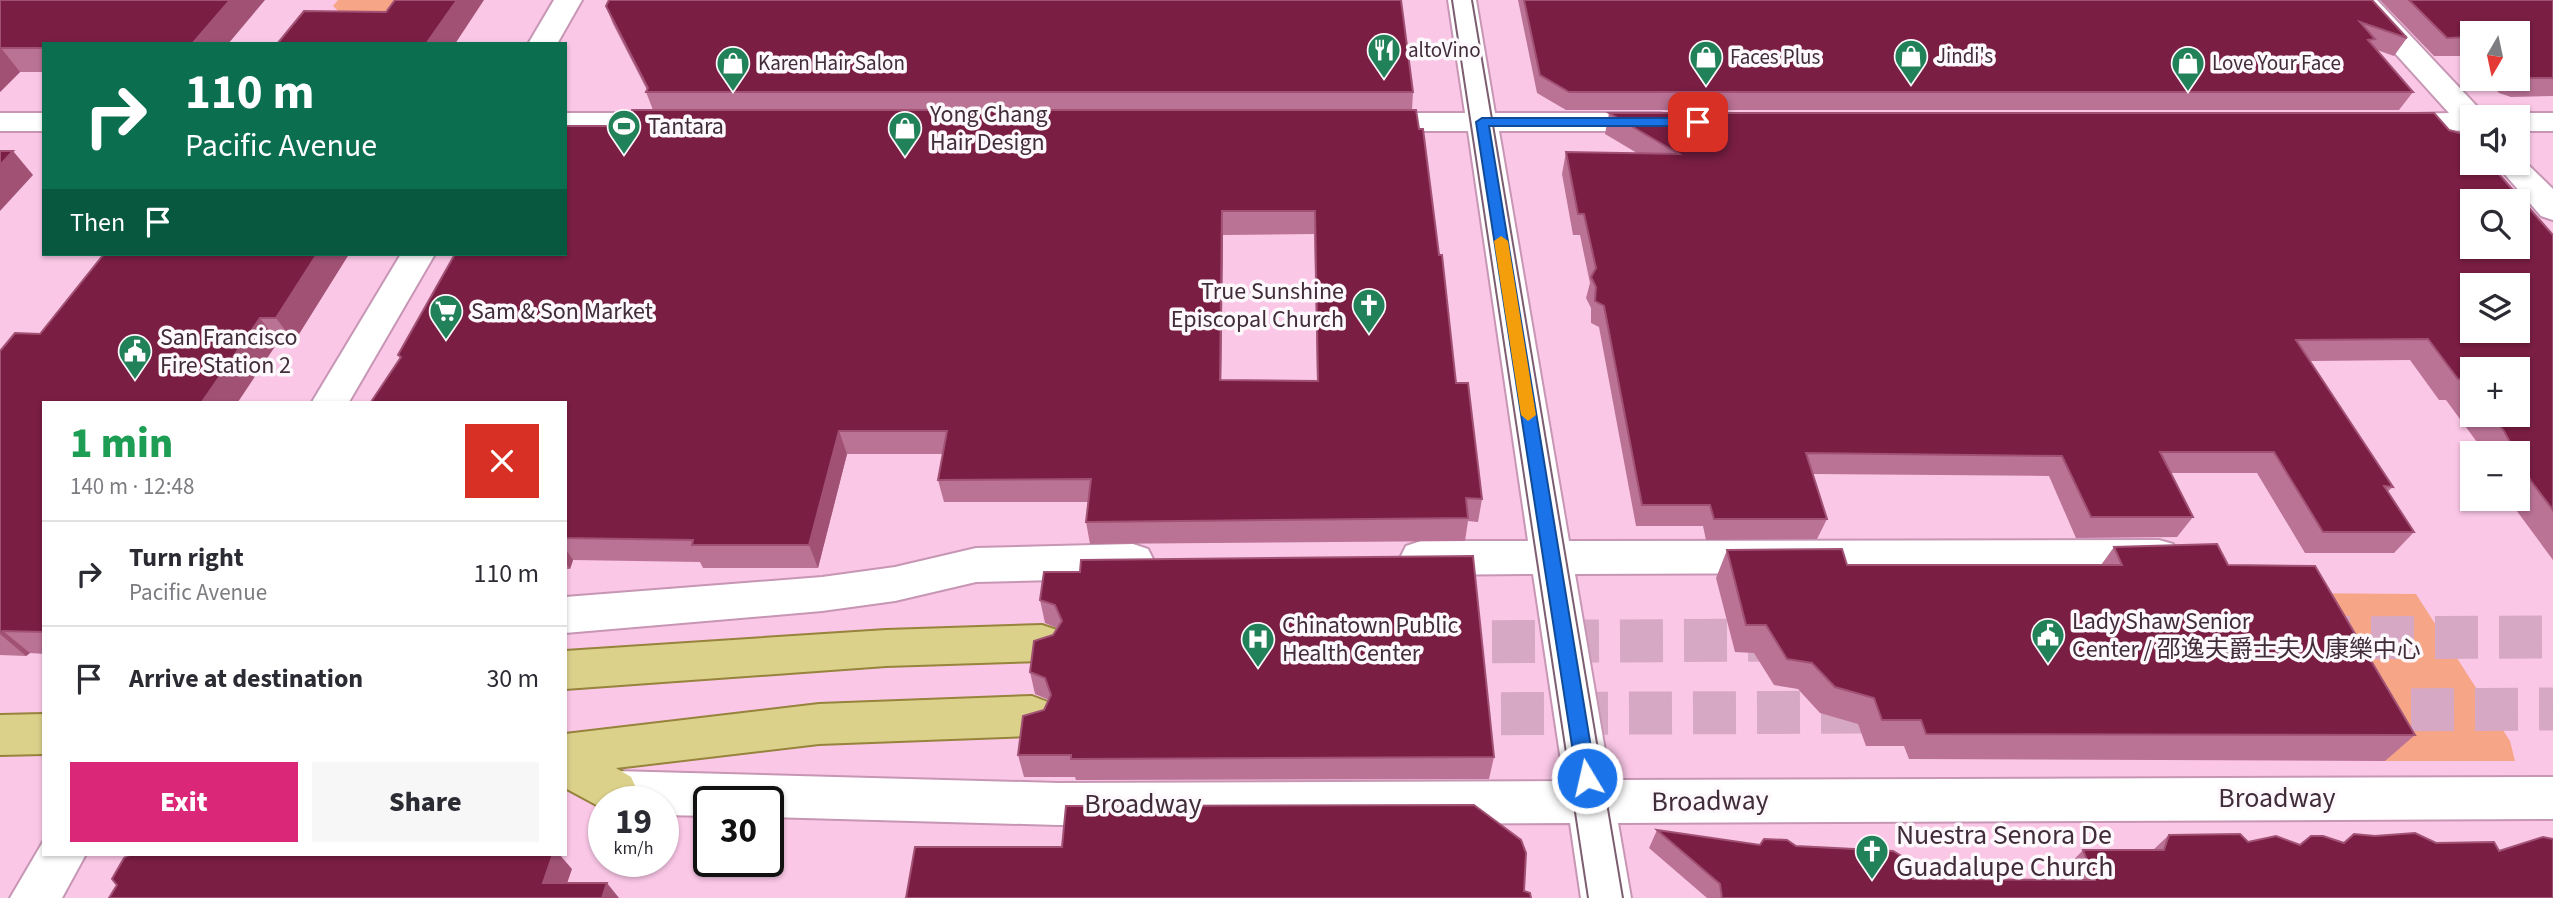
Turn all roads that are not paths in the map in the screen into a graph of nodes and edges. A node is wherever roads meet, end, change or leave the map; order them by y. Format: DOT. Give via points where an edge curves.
graph roads {
  1 [pos="568,0"];
  2 [pos="1462,0"];
  3 [pos="2361,0"];
  4 [pos="543,42"];
  5 [pos="2460,107"];
  6 [pos="2460,121"];
  7 [pos="0,122"];
  8 [pos="42,122"];
  9 [pos="567,122"];
  10 [pos="710,122"];
  11 [pos="1340,122"];
  12 [pos="1482,122"];
  13 [pos="1689,122"];
  14 [pos="2357,122"];
  15 [pos="2530,122"];
  16 [pos="2553,122"];
  17 [pos="2522,175"];
  18 [pos="2553,209"];
  19 [pos="417,256"];
  20 [pos="331,401"];
  21 [pos="2185,556"];
  22 [pos="1551,557"];
  23 [pos="1382,558"];
  24 [pos="1176,561"];
  25 [pos="567,615"];
  26 [pos="1042,643"];
  27 [pos="567,670"];
  28 [pos="1032,716"];
  29 [pos="42,734"];
  30 [pos="0,735"];
  31 [pos="567,754"];
  32 [pos="567,765"];
  33 [pos="604,786"];
  34 [pos="679,794"];
  35 [pos="2553,798"];
  36 [pos="1590,801"];
  37 [pos="61,856"];
  38 [pos="36,898"];
  39 [pos="1606,898"];
  1 -- 4 [label="street"];
  2 -- 12 [label="street"];
  3 -- 5 [label="street"];
  6 -- 14 [label="street"];
  7 -- 8 [label="street"];
  9 -- 10 [label="street"];
  11 -- 12 [label="street"];
  12 -- 13 [label="street"];
  12 -- 22 [label="street"];
  15 -- 16 [label="street"];
  17 -- 18 [label="street"];
  19 -- 20 [label="street"];
  21 -- 22 [label="street"];
  22 -- 23 [label="street"];
  22 -- 36 [label="street"];
  24 -- 25 [label="street" via="976,565 895,584 822,594"];
  26 -- 27 [label="main road" via="886,648"];
  28 -- 31 [label="main road" via="818,724"];
  29 -- 30 [label="main road"];
  32 -- 33 [label="main road"];
  34 -- 36 [label="street, Broadway" via="1058,804"];
  35 -- 36 [label="street, Broadway"];
  36 -- 39 [label="street"];
  37 -- 38 [label="street"];
}
